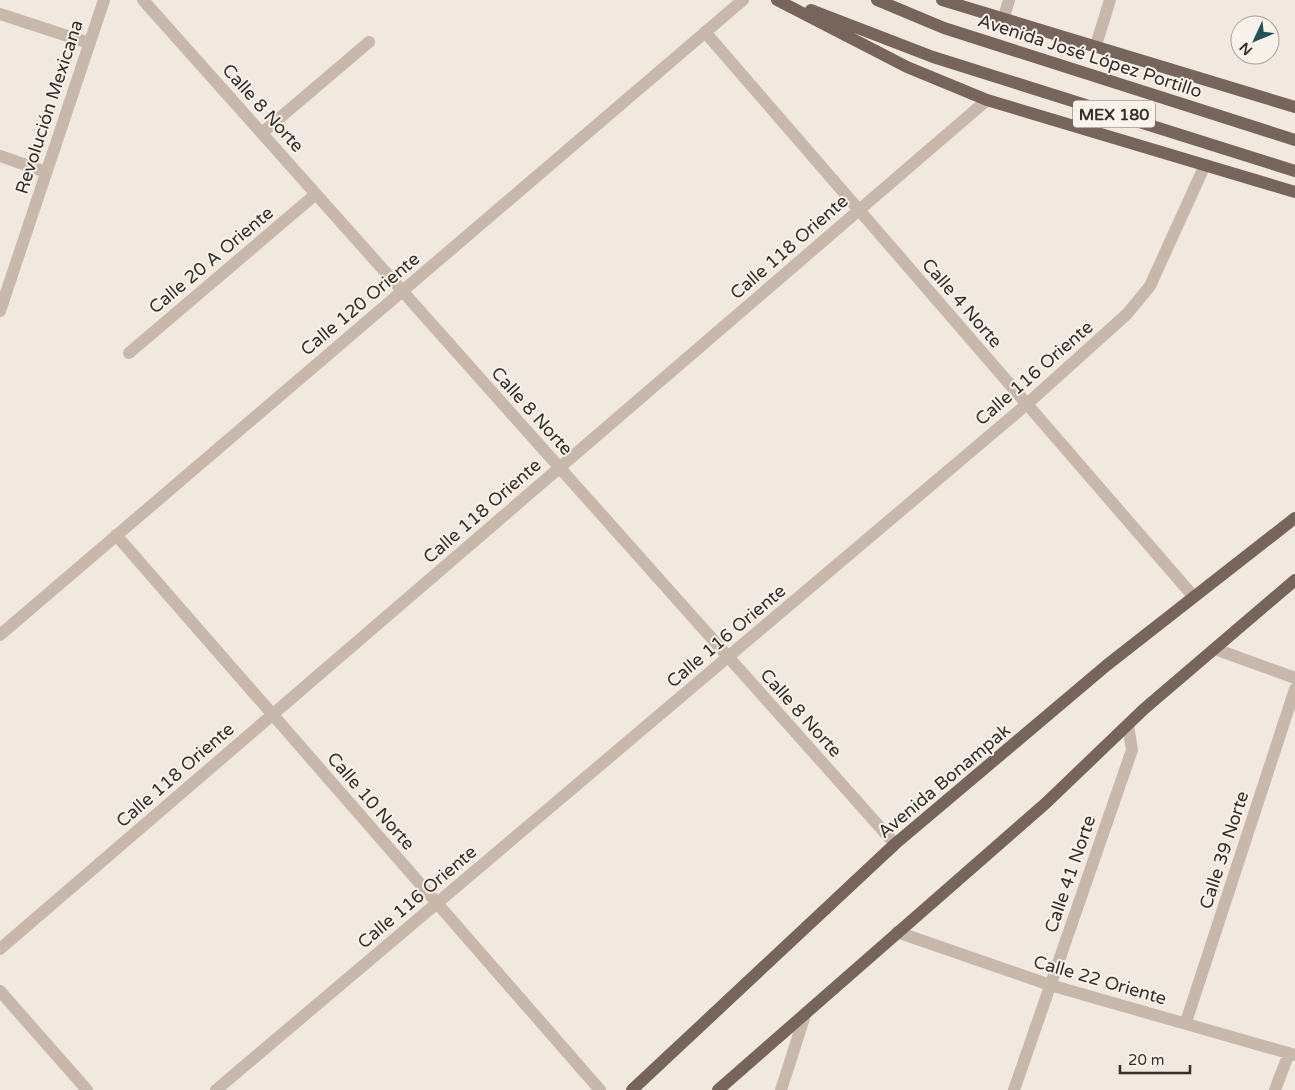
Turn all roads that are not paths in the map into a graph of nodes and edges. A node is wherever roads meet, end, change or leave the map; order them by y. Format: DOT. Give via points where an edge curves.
graph roads {
  1 [pos="104,0"];
  2 [pos="143,0"];
  3 [pos="743,0"];
  4 [pos="777,0"];
  5 [pos="785,0"];
  6 [pos="877,0"];
  7 [pos="942,0"];
  8 [pos="1009,0"];
  9 [pos="1110,0"];
  10 [pos="0,14"];
  11 [pos="1003,20"];
  12 [pos="705,32"];
  13 [pos="369,42"];
  14 [pos="89,43"];
  15 [pos="1096,45"];
  16 [pos="987,100"];
  17 [pos="1295,107"];
  18 [pos="262,134"];
  19 [pos="1295,140"];
  20 [pos="0,156"];
  21 [pos="1205,165"];
  22 [pos="1295,171"];
  23 [pos="46,172"];
  24 [pos="1295,192"];
  25 [pos="316,194"];
  26 [pos="859,210"];
  27 [pos="402,291"];
  28 [pos="1,303"];
  29 [pos="129,353"];
  30 [pos="1027,404"];
  31 [pos="559,468"];
  32 [pos="1295,518"];
  33 [pos="116,535"];
  34 [pos="1295,580"];
  35 [pos="1193,596"];
  36 [pos="0,635"];
  37 [pos="1215,649"];
  38 [pos="728,657"];
  39 [pos="1295,678"];
  40 [pos="1295,690"];
  41 [pos="273,714"];
  42 [pos="1128,725"];
  43 [pos="895,844"];
  44 [pos="437,903"];
  45 [pos="897,932"];
  46 [pos="0,949"];
  47 [pos="1050,985"];
  48 [pos="0,991"];
  49 [pos="805,1015"];
  50 [pos="1186,1022"];
  51 [pos="1292,1054"];
  52 [pos="87,1090"];
  53 [pos="216,1090"];
  54 [pos="600,1090"];
  55 [pos="632,1090"];
  56 [pos="718,1090"];
  57 [pos="781,1090"];
  58 [pos="1014,1090"];
  59 [pos="1276,1090"];
  1 -- 14 [label="street, Revolución Mexicana"];
  2 -- 18 [label="street, Calle 8 Norte"];
  3 -- 12 [label="street, Calle 120 Oriente"];
  4 -- 16 [label="main road" via="907,67"];
  5 -- 22 [label="main road, MEX 180" via="933,57"];
  6 -- 19 [label="main road, Avenida José López Portillo / MEX 180" via="944,28"];
  7 -- 11 [label="main road"];
  8 -- 11 [label="street"];
  9 -- 15 [label="street"];
  10 -- 14 [label="street"];
  11 -- 15 [label="main road"];
  12 -- 26 [label="street, Calle 4 Norte"];
  12 -- 27 [label="street, Calle 120 Oriente"];
  13 -- 18 [label="street"];
  14 -- 23 [label="street, Revolución Mexicana"];
  15 -- 17 [label="main road"];
  16 -- 21 [label="main road"];
  16 -- 26 [label="street, Calle 118 Oriente"];
  18 -- 25 [label="street, Calle 8 Norte"];
  20 -- 23 [label="street"];
  21 -- 24 [label="main road"];
  21 -- 30 [label="street, Calle 116 Oriente" via="1150,286 1127,314"];
  23 -- 28 [label="street, Revolución Mexicana"];
  25 -- 27 [label="street, Calle 8 Norte"];
  25 -- 29 [label="street, Calle 20 A Oriente"];
  26 -- 30 [label="street, Calle 4 Norte"];
  26 -- 31 [label="street, Calle 118 Oriente"];
  27 -- 31 [label="street, Calle 8 Norte"];
  27 -- 33 [label="street, Calle 120 Oriente"];
  30 -- 35 [label="street, Calle 4 Norte"];
  30 -- 38 [label="street, Calle 116 Oriente"];
  31 -- 38 [label="street, Calle 8 Norte"];
  31 -- 41 [label="street, Calle 118 Oriente"];
  32 -- 35 [label="main road, Avenida Bonampak"];
  33 -- 36 [label="street, Calle 120 Oriente"];
  33 -- 41 [label="street, Calle 10 Norte"];
  34 -- 37 [label="main road"];
  35 -- 43 [label="main road, Avenida Bonampak" via="1107,664"];
  37 -- 39 [label="street"];
  37 -- 42 [label="main road"];
  38 -- 43 [label="street, Calle 8 Norte"];
  38 -- 44 [label="street, Calle 116 Oriente"];
  40 -- 50 [label="street, Calle 39 Norte"];
  41 -- 44 [label="street, Calle 10 Norte"];
  41 -- 46 [label="street, Calle 118 Oriente"];
  42 -- 45 [label="main road" via="1046,803"];
  42 -- 47 [label="street, Calle 41 Norte" via="1132,750"];
  43 -- 55 [label="main road, Avenida Bonampak"];
  44 -- 53 [label="street, Calle 116 Oriente"];
  44 -- 54 [label="street, Calle 10 Norte"];
  45 -- 47 [label="street, Calle 22 Oriente"];
  45 -- 49 [label="main road"];
  47 -- 50 [label="street, Calle 22 Oriente"];
  47 -- 58 [label="street, Calle 41 Norte"];
  48 -- 52 [label="street"];
  49 -- 56 [label="main road"];
  49 -- 57 [label="street"];
  50 -- 51 [label="street, Calle 22 Oriente"];
  51 -- 59 [label="street"];
}
